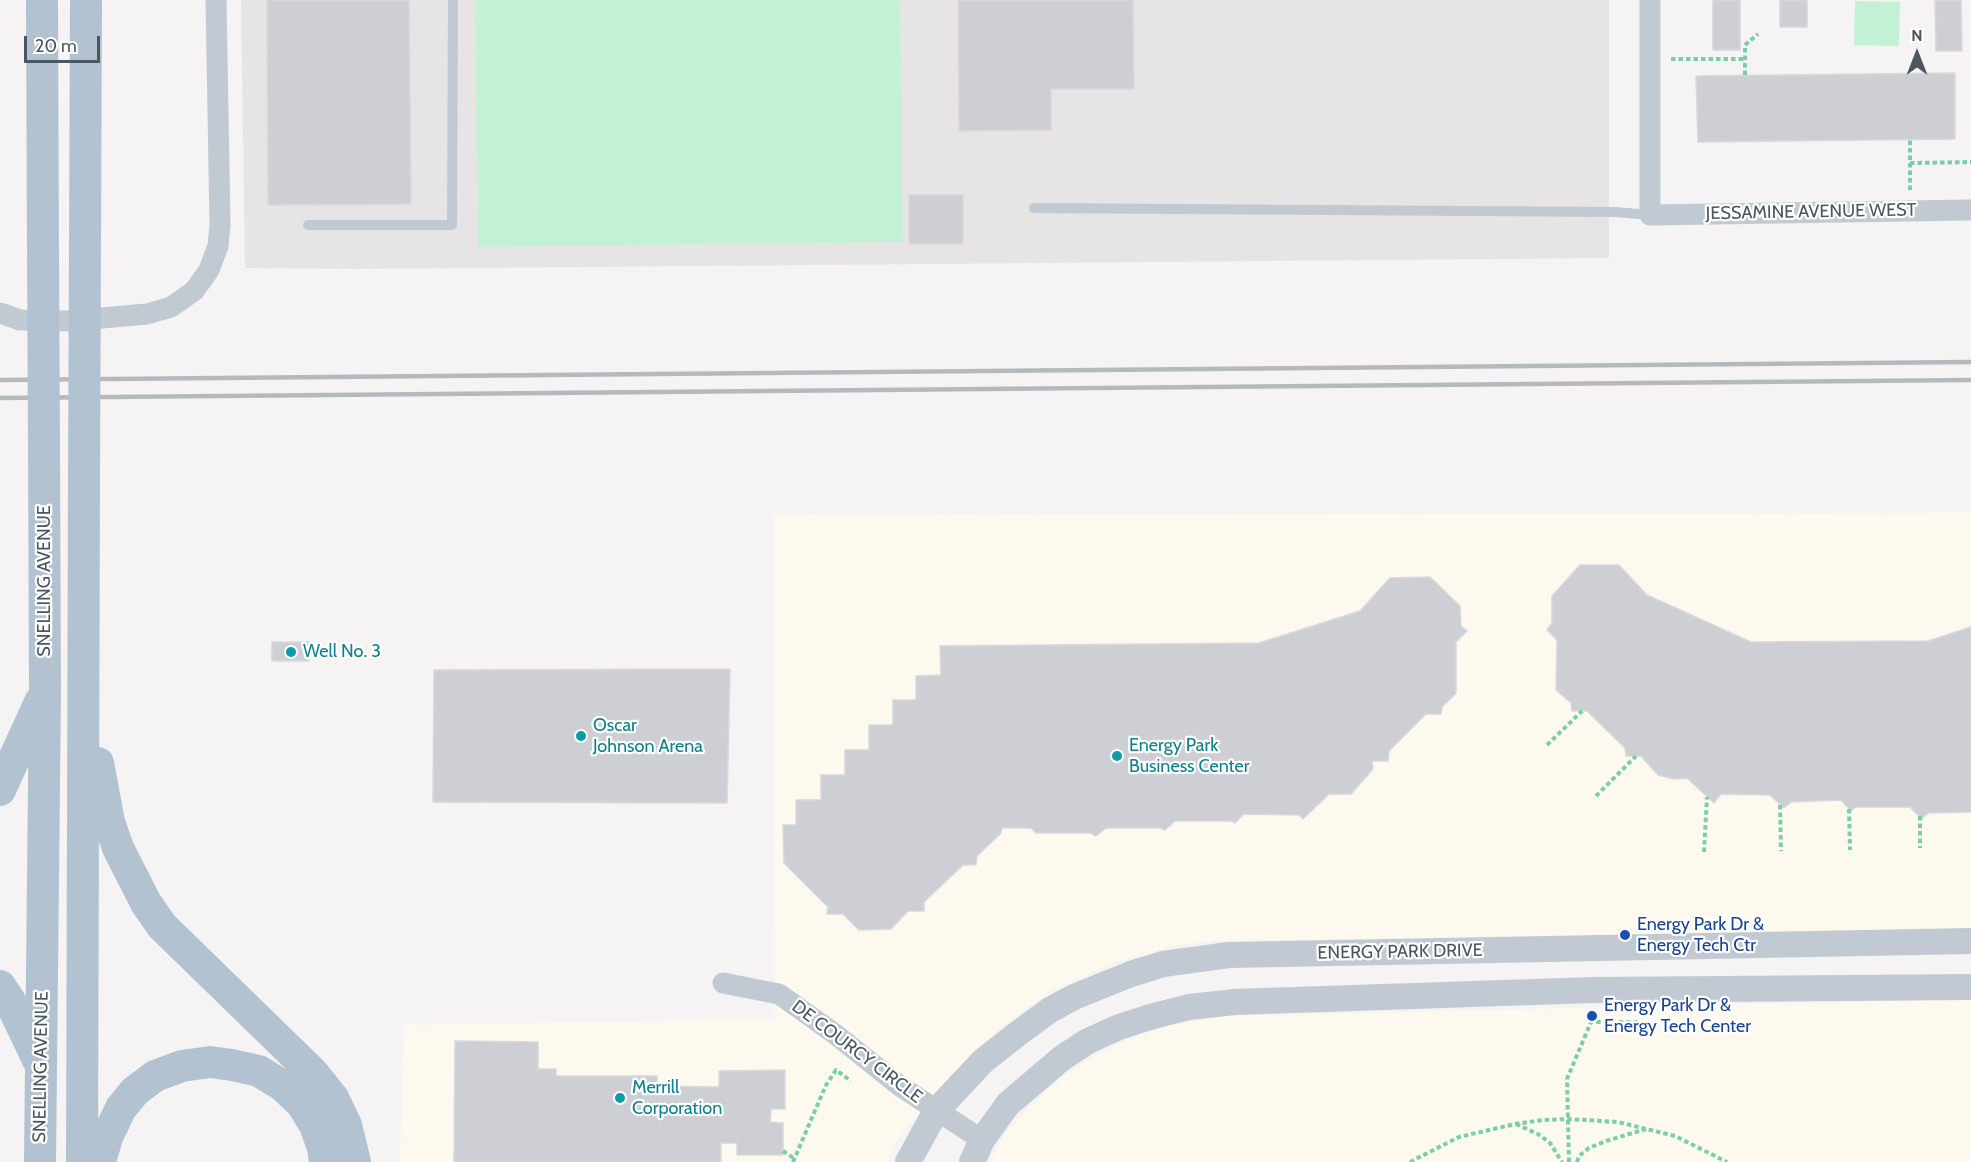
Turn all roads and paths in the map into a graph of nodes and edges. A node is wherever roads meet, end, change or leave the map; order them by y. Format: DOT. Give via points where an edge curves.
graph roads {
  1 [pos="42,0"];
  2 [pos="216,0"];
  3 [pos="453,0"];
  4 [pos="1650,0"];
  5 [pos="88,7"];
  6 [pos="1758,34"];
  7 [pos="1650,59"];
  8 [pos="1746,59"];
  9 [pos="1745,75"];
  10 [pos="1910,140"];
  11 [pos="1971,162"];
  12 [pos="1910,163"];
  13 [pos="1034,208"];
  14 [pos="1910,210"];
  15 [pos="1971,210"];
  16 [pos="1650,215"];
  17 [pos="308,225"];
  18 [pos="0,313"];
  19 [pos="84,680"];
  20 [pos="45,691"];
  21 [pos="1582,711"];
  22 [pos="1547,744"];
  23 [pos="1636,756"];
  24 [pos="0,790"];
  25 [pos="1596,796"];
  26 [pos="1707,797"];
  27 [pos="1780,805"];
  28 [pos="1849,809"];
  29 [pos="1920,816"];
  30 [pos="1920,848"];
  31 [pos="1850,849"];
  32 [pos="1781,851"];
  33 [pos="1704,852"];
  34 [pos="1971,941"];
  35 [pos="723,983"];
  36 [pos="0,987"];
  37 [pos="1971,987"];
  38 [pos="1637,1022"];
  39 [pos="42,1067"];
  40 [pos="851,1081"];
  41 [pos="936,1111"];
  42 [pos="1568,1119"];
  43 [pos="1515,1124"];
  44 [pos="1647,1128"];
  45 [pos="783,1151"];
  46 [pos="977,1151"];
  47 [pos="794,1160"];
  48 [pos="40,1162"];
  49 [pos="82,1162"];
  50 [pos="100,1162"];
  51 [pos="325,1162"];
  52 [pos="355,1162"];
  53 [pos="908,1162"];
  54 [pos="1410,1162"];
  55 [pos="1562,1162"];
  56 [pos="1569,1162"];
  57 [pos="1576,1162"];
  58 [pos="1727,1162"];
  1 -- 20 [label="main road, SNELLING AVENUE, bridge"];
  2 -- 18 [label="street" via="220,225 218,246 209,270 194,291 171,307 147,314 68,321 20,320"];
  3 -- 17 [label="lane" via="452,225"];
  4 -- 7 [label="street"];
  5 -- 19 [label="main road, bridge"];
  6 -- 8 [label="path" via="1745,45"];
  7 -- 8 [label="path"];
  7 -- 16 [label="street"];
  8 -- 9 [label="path"];
  10 -- 12 [label="path"];
  11 -- 12 [label="path"];
  12 -- 14 [label="path"];
  13 -- 16 [label="lane"];
  14 -- 15 [label="street, JESSAMINE AVENUE WEST"];
  14 -- 16 [label="street, JESSAMINE AVENUE WEST"];
  19 -- 49 [label="main road"];
  19 -- 52 [label="main road" via="109,822 146,903 162,926 313,1073 333,1098 346,1125"];
  20 -- 24 [label="main road"];
  20 -- 39 [label="main road, SNELLING AVENUE"];
  21 -- 22 [label="path"];
  23 -- 25 [label="path"];
  26 -- 33 [label="path"];
  27 -- 32 [label="path"];
  28 -- 31 [label="path"];
  29 -- 30 [label="path"];
  34 -- 41 [label="street, ENERGY PARK DRIVE" via="1193,959 1131,974 1050,1010 983,1061"];
  35 -- 41 [label="street, DE COURCY CIRCLE" via="779,994"];
  36 -- 39 [label="main road"];
  37 -- 46 [label="street" via="1586,990 1234,1002 1190,1007 1119,1027 1070,1052 1008,1104"];
  38 -- 42 [label="path" via="1591,1022 1567,1078"];
  39 -- 48 [label="main road, SNELLING AVENUE"];
  40 -- 47 [label="path" via="836,1070"];
  41 -- 46 [label="street, DE COURCY CIRCLE"];
  41 -- 53 [label="street, ENERGY PARK DRIVE"];
  42 -- 43 [label="path"];
  42 -- 44 [label="path"];
  42 -- 56 [label="path"];
  43 -- 54 [label="path" via="1459,1137"];
  43 -- 55 [label="path" via="1550,1143"];
  44 -- 57 [label="path" via="1589,1148"];
  44 -- 58 [label="path" via="1675,1136"];
  45 -- 47 [label="path"];
  50 -- 51 [label="main road" via="121,1108 135,1091 155,1076 182,1066 210,1062 259,1071 283,1086 302,1104 315,1125"];
}
